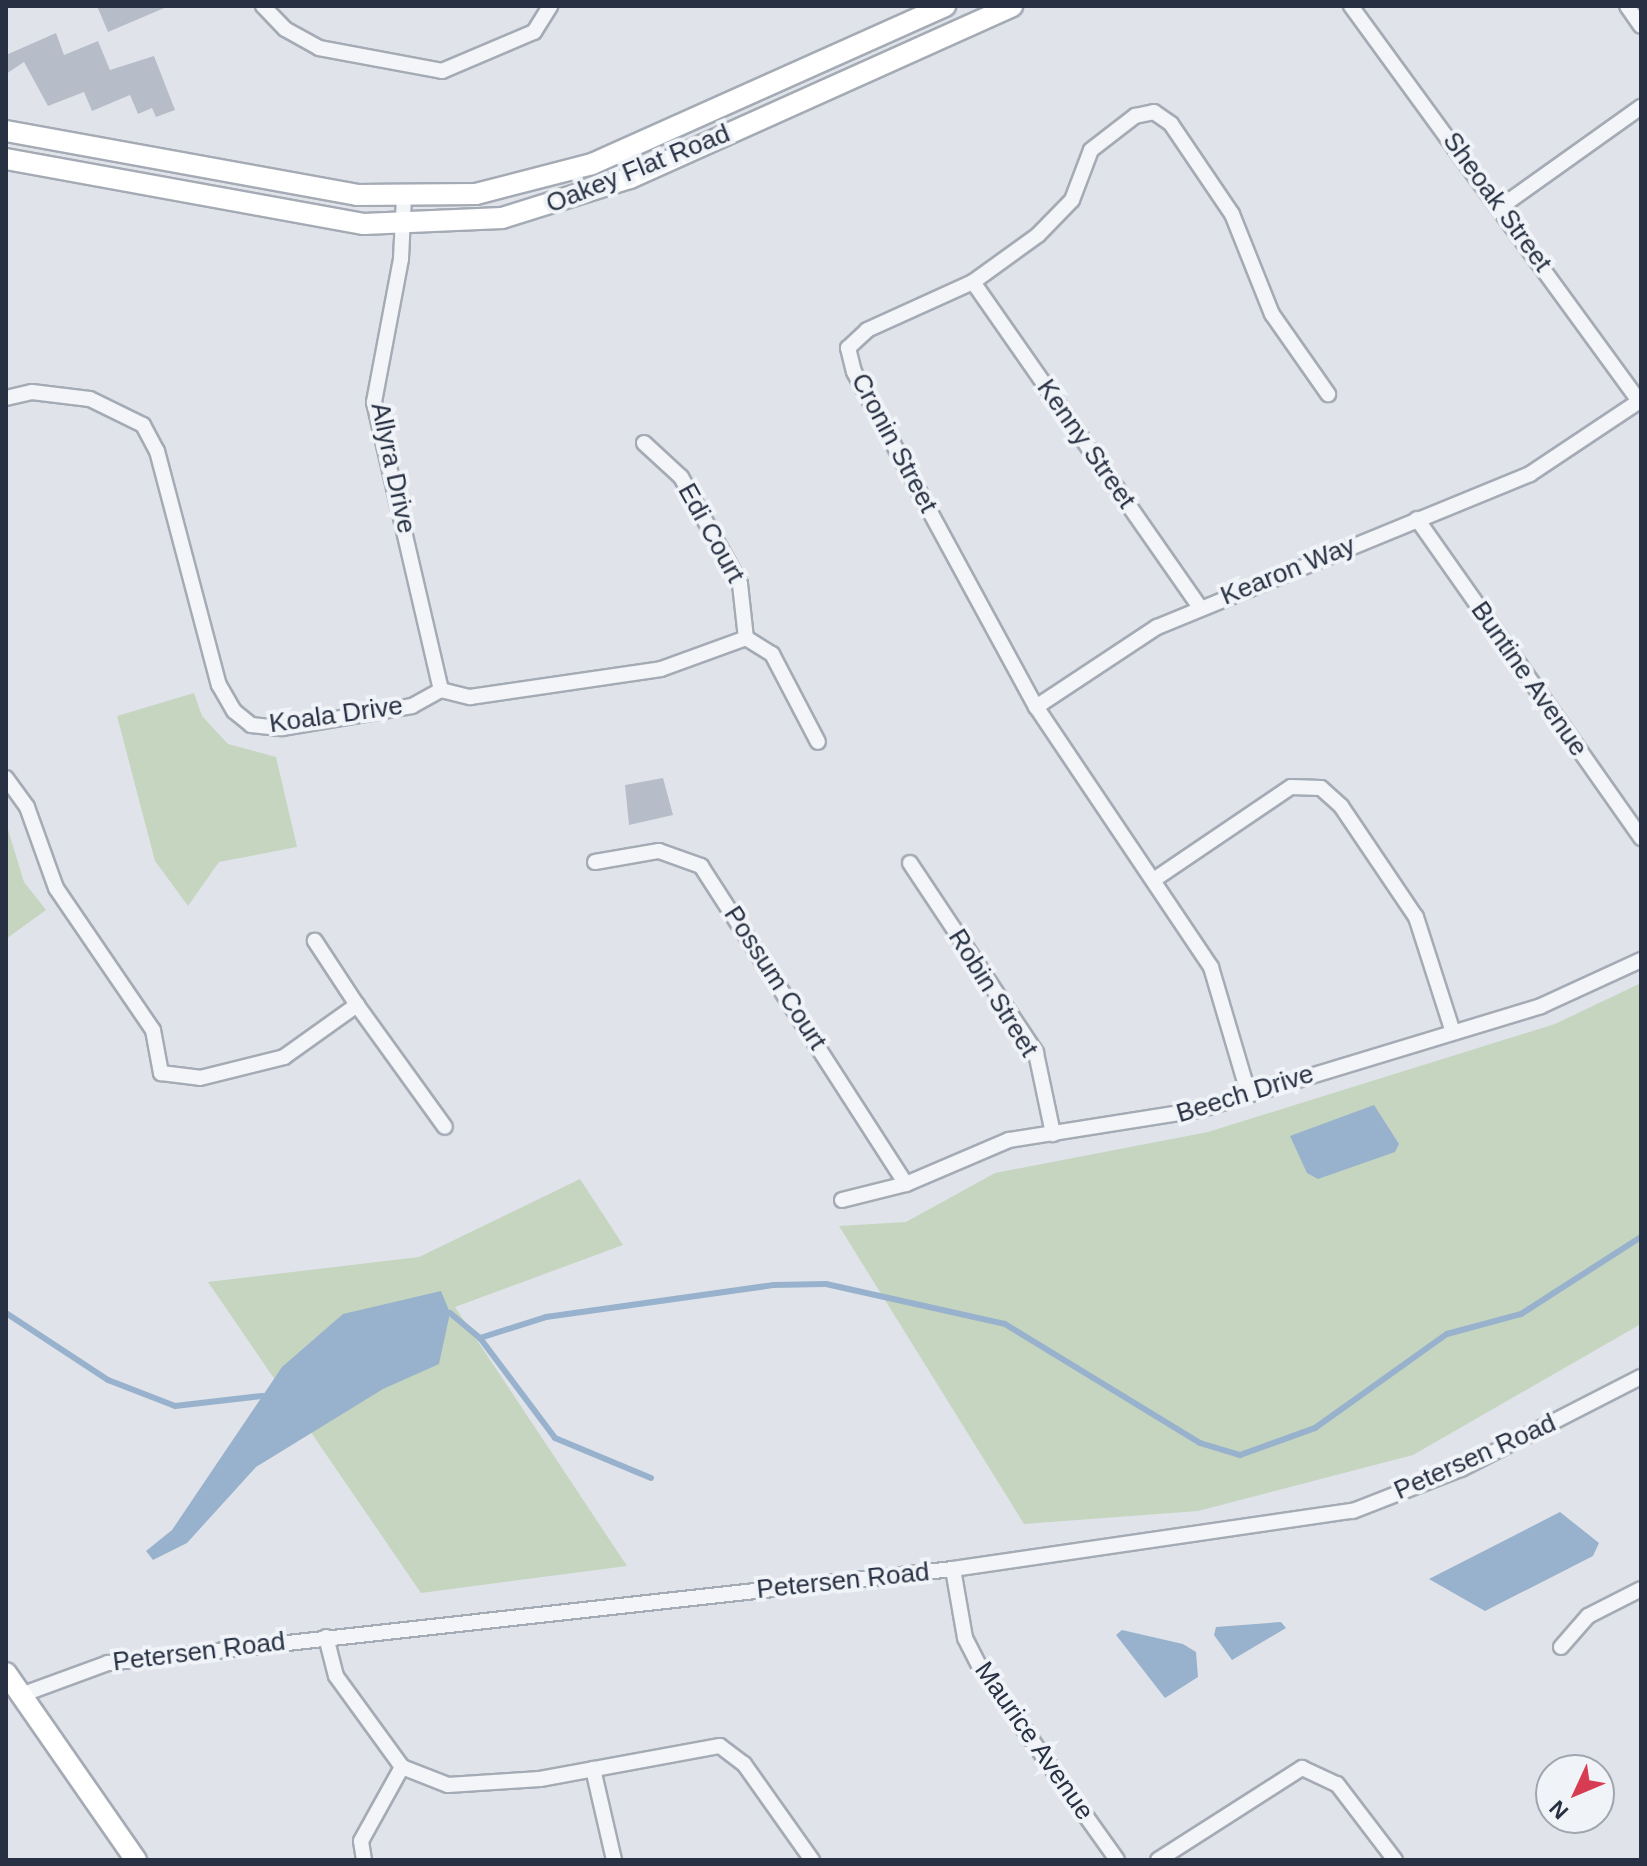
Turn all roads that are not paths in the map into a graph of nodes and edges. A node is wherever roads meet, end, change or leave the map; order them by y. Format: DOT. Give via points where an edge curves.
graph roads {
  1 [pos="263,6"];
  2 [pos="550,6"];
  3 [pos="945,6"];
  4 [pos="1012,6"];
  5 [pos="1351,6"];
  6 [pos="1627,6"];
  7 [pos="1641,26"];
  8 [pos="1641,107"];
  9 [pos="6,131"];
  10 [pos="6,159"];
  11 [pos="404,197"];
  12 [pos="1502,206"];
  13 [pos="403,226"];
  14 [pos="973,282"];
  15 [pos="1328,394"];
  16 [pos="6,398"];
  17 [pos="1640,400"];
  18 [pos="644,443"];
  19 [pos="1417,519"];
  20 [pos="1199,606"];
  21 [pos="746,638"];
  22 [pos="441,690"];
  23 [pos="1036,707"];
  24 [pos="818,742"];
  25 [pos="6,778"];
  26 [pos="1641,838"];
  27 [pos="595,862"];
  28 [pos="910,863"];
  29 [pos="1155,879"];
  30 [pos="315,941"];
  31 [pos="1641,960"];
  32 [pos="357,1005"];
  33 [pos="1453,1032"];
  34 [pos="1248,1092"];
  35 [pos="445,1127"];
  36 [pos="1053,1134"];
  37 [pos="906,1184"];
  38 [pos="842,1200"];
  39 [pos="1641,1377"];
  40 [pos="953,1569"];
  41 [pos="1641,1589"];
  42 [pos="326,1637"];
  43 [pos="1561,1647"];
  44 [pos="6,1673"];
  45 [pos="21,1695"];
  46 [pos="402,1767"];
  47 [pos="593,1769"];
  48 [pos="136,1860"];
  49 [pos="364,1860"];
  50 [pos="614,1860"];
  51 [pos="812,1860"];
  52 [pos="1117,1860"];
  53 [pos="1158,1860"];
  54 [pos="1395,1860"];
  1 -- 2 [label="street" via="285,29 319,48 442,71 534,32"];
  3 -- 11 [label="main road, Oakey Flat Road" via="580,169 476,194"];
  4 -- 13 [label="main road, Oakey Flat Road" via="591,194 502,218"];
  5 -- 12 [label="street, Sheoak Street"];
  6 -- 7 [label="street"];
  8 -- 12 [label="street"];
  9 -- 11 [label="main road, Oakey Flat Road" via="317,189"];
  10 -- 13 [label="main road, Oakey Flat Road" via="336,220"];
  11 -- 13 [label="street, Allyra Drive"];
  12 -- 17 [label="street, Sheoak Street"];
  13 -- 22 [label="street, Allyra Drive" via="374,402"];
  14 -- 15 [label="street, Cronin Street" via="1038,235 1072,200 1091,150 1135,116 1154,112 1171,124 1232,214 1272,314"];
  14 -- 20 [label="street, Kenny Street"];
  14 -- 23 [label="street, Cronin Street" via="867,330 848,348 854,372"];
  16 -- 22 [label="street, Koala Drive" via="32,392 90,399 143,425 157,451 219,685 244,721 262,728 305,725 412,706"];
  17 -- 19 [label="street, Kearon Way" via="1554,463"];
  18 -- 21 [label="street, Edi Court" via="681,477 740,584"];
  19 -- 20 [label="street, Kearon Way"];
  19 -- 26 [label="street, Buntine Avenue"];
  20 -- 23 [label="street, Kearon Way"];
  21 -- 22 [label="street" via="661,669 470,697"];
  21 -- 24 [label="street" via="772,654"];
  23 -- 29 [label="street, Cronin Street"];
  25 -- 32 [label="street" via="27,807 56,888 153,1030 161,1073 200,1078 284,1057"];
  27 -- 37 [label="street, Possum Court" via="659,851 701,866"];
  28 -- 36 [label="street, Robin Street" via="1036,1053"];
  29 -- 33 [label="street" via="1291,787 1321,788 1341,806 1416,917"];
  29 -- 34 [label="street, Cronin Street" via="1211,967"];
  30 -- 32 [label="street"];
  31 -- 33 [label="street, Beech Drive" via="1541,1006"];
  32 -- 35 [label="street"];
  33 -- 34 [label="street, Beech Drive"];
  34 -- 36 [label="street, Beech Drive" via="1157,1120"];
  36 -- 37 [label="street, Beech Drive" via="1009,1140"];
  37 -- 38 [label="street, Beech Drive"];
  39 -- 40 [label="street, Petersen Road" via="1461,1469 1353,1511"];
  40 -- 42 [label="street, Petersen Road"];
  40 -- 52 [label="street, Maurice Avenue" via="965,1638 981,1669"];
  41 -- 43 [label="street" via="1588,1616"];
  42 -- 45 [label="street, Petersen Road" via="100,1664"];
  42 -- 46 [label="street" via="336,1676"];
  44 -- 45 [label="main road"];
  45 -- 48 [label="main road"];
  46 -- 47 [label="street" via="448,1785"];
  46 -- 49 [label="street" via="361,1841"];
  47 -- 50 [label="street"];
  47 -- 51 [label="street" via="720,1746 744,1764"];
  53 -- 54 [label="street" via="1302,1768 1337,1784"];
}
